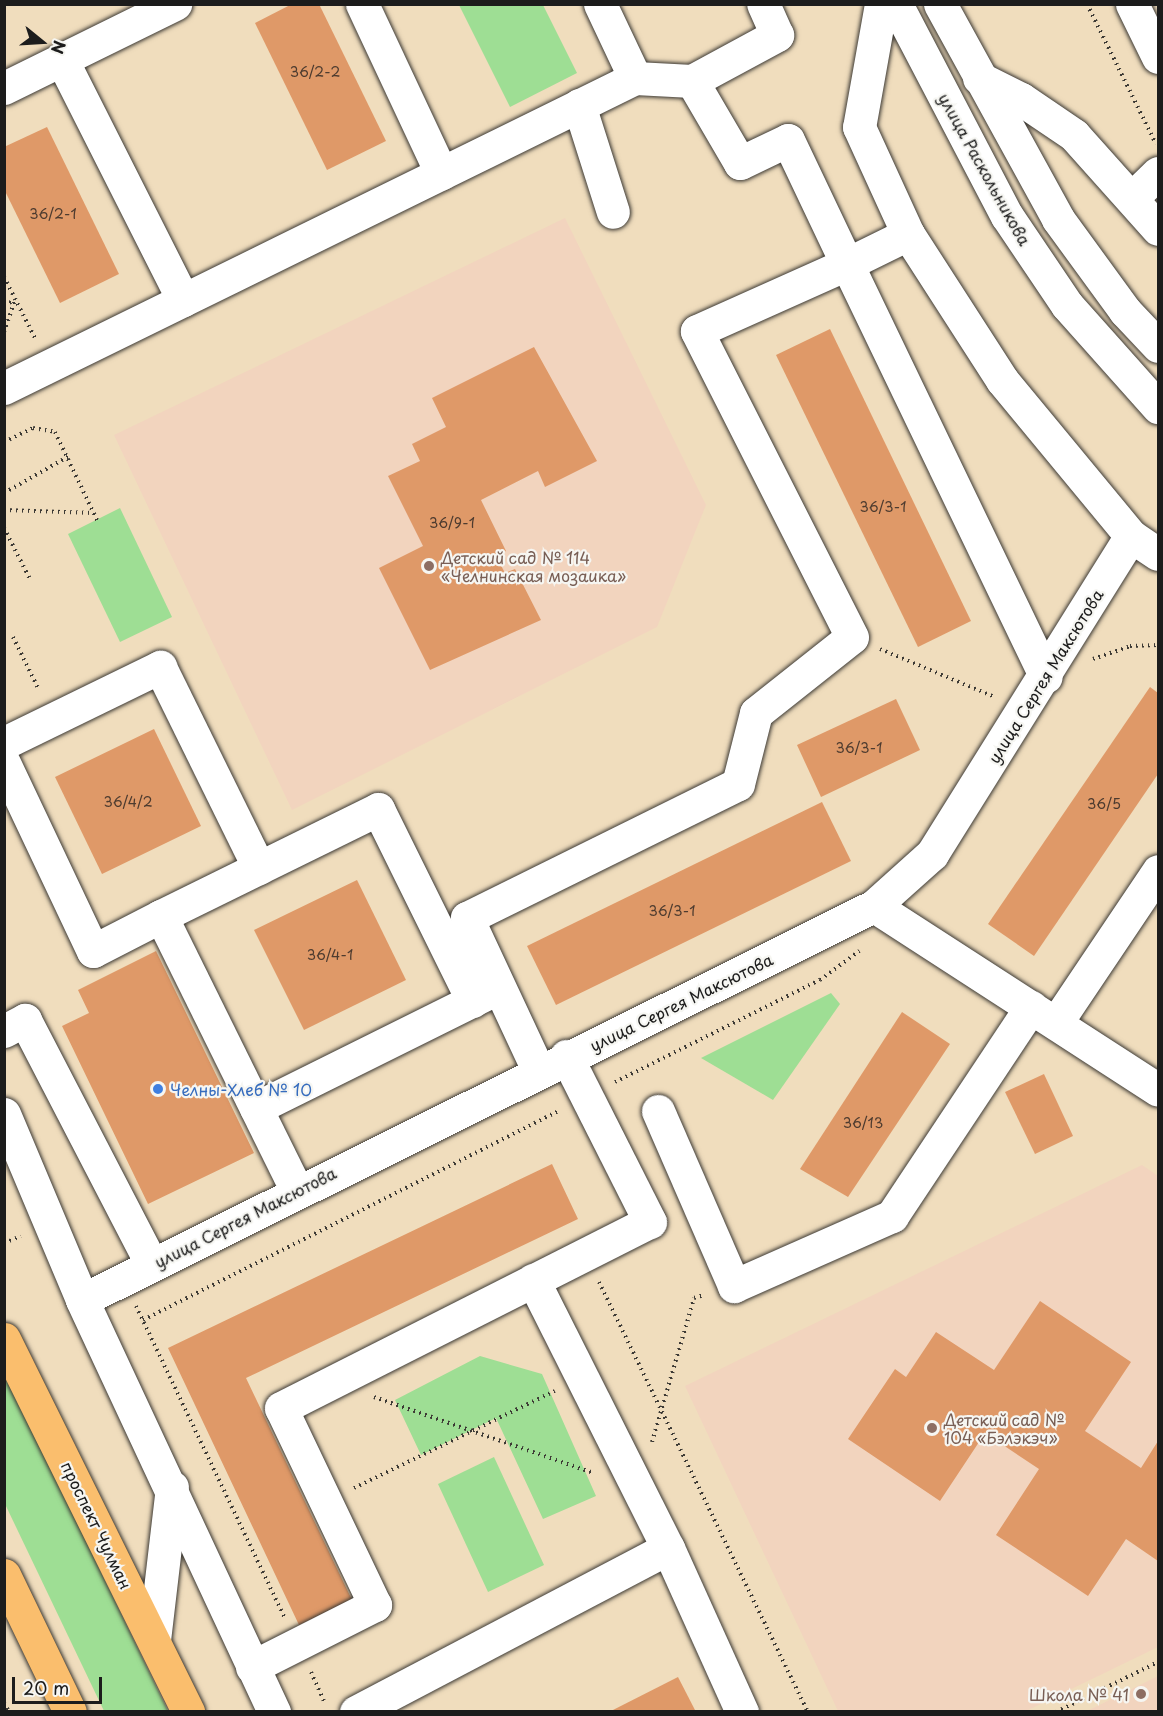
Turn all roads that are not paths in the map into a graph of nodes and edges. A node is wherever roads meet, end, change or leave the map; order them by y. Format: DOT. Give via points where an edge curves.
graph roads {
  1 [pos="175,4"];
  2 [pos="362,4"];
  3 [pos="600,4"];
  4 [pos="763,4"];
  5 [pos="881,4"];
  6 [pos="896,4"];
  7 [pos="940,4"];
  8 [pos="1132,4"];
  9 [pos="1158,57"];
  10 [pos="62,60"];
  11 [pos="635,78"];
  12 [pos="979,78"];
  13 [pos="692,81"];
  14 [pos="4,88"];
  15 [pos="579,105"];
  16 [pos="441,173"];
  17 [pos="1158,173"];
  18 [pos="1132,198"];
  19 [pos="613,212"];
  20 [pos="1158,229"];
  21 [pos="908,234"];
  22 [pos="847,264"];
  23 [pos="183,300"];
  24 [pos="1158,346"];
  25 [pos="4,388"];
  26 [pos="1158,407"];
  27 [pos="1131,536"];
  28 [pos="1158,554"];
  29 [pos="1046,677"];
  30 [pos="4,743"];
  31 [pos="8,778"];
  32 [pos="259,868"];
  33 [pos="1158,871"];
  34 [pos="874,906"];
  35 [pos="162,916"];
  36 [pos="486,994"];
  37 [pos="1044,1015"];
  38 [pos="4,1031"];
  39 [pos="552,1063"];
  40 [pos="1158,1090"];
  41 [pos="256,1108"];
  42 [pos="658,1111"];
  43 [pos="4,1114"];
  44 [pos="297,1191"];
  45 [pos="151,1263"];
  46 [pos="533,1280"];
  47 [pos="82,1300"];
  48 [pos="4,1339"];
  49 [pos="172,1487"];
  50 [pos="668,1548"];
  51 [pos="4,1575"];
  52 [pos="154,1640"];
  53 [pos="252,1667"];
  54 [pos="70,1712"];
  55 [pos="188,1712"];
  56 [pos="274,1712"];
  57 [pos="356,1712"];
  58 [pos="742,1712"];
  1 -- 10 [label="street"];
  2 -- 16 [label="street"];
  3 -- 11 [label="street"];
  4 -- 13 [label="street" via="777,35"];
  5 -- 21 [label="street" via="859,127"];
  6 -- 26 [label="street, улица Раскольникова" via="1007,216 1067,305"];
  7 -- 12 [label="street"];
  8 -- 9 [label="street"];
  10 -- 14 [label="street"];
  10 -- 23 [label="street"];
  11 -- 13 [label="street"];
  11 -- 15 [label="street"];
  12 -- 18 [label="street" via="1053,118 1091,151"];
  12 -- 24 [label="street" via="1058,219 1125,310"];
  13 -- 22 [label="street" via="740,163 788,140"];
  15 -- 16 [label="street"];
  15 -- 19 [label="street"];
  16 -- 23 [label="street"];
  17 -- 18 [label="street"];
  18 -- 20 [label="street"];
  21 -- 22 [label="street"];
  21 -- 27 [label="street" via="1002,380"];
  22 -- 29 [label="street"];
  22 -- 36 [label="street" via="697,331 852,637 756,713 738,784 467,918"];
  23 -- 25 [label="street"];
  27 -- 28 [label="street"];
  27 -- 29 [label="street, улица Сергея Максютова"];
  29 -- 34 [label="street, улица Сергея Максютова" via="932,854"];
  30 -- 32 [label="street" via="160,667"];
  31 -- 35 [label="street" via="93,951"];
  32 -- 35 [label="street"];
  32 -- 36 [label="street" via="378,809"];
  33 -- 37 [label="street"];
  34 -- 37 [label="street"];
  34 -- 39 [label="street, улица Сергея Максютова"];
  35 -- 41 [label="street"];
  36 -- 39 [label="street"];
  36 -- 41 [label="street"];
  37 -- 40 [label="street"];
  37 -- 42 [label="street" via="892,1216 734,1286"];
  38 -- 45 [label="street" via="25,1020"];
  39 -- 44 [label="street, улица Сергея Максютова"];
  39 -- 46 [label="street" via="586,1096 650,1222"];
  41 -- 44 [label="street"];
  43 -- 47 [label="street"];
  44 -- 45 [label="street, улица Сергея Максютова"];
  45 -- 47 [label="street, улица Сергея Максютова"];
  46 -- 50 [label="street"];
  46 -- 53 [label="street" via="281,1408 375,1605"];
  47 -- 49 [label="street"];
  48 -- 52 [label="main road, проспект Чулман"];
  49 -- 52 [label="street"];
  49 -- 53 [label="street"];
  50 -- 57 [label="street"];
  50 -- 58 [label="street"];
  51 -- 54 [label="main road"];
  52 -- 55 [label="main road, проспект Чулман"];
  53 -- 56 [label="street"];
}
